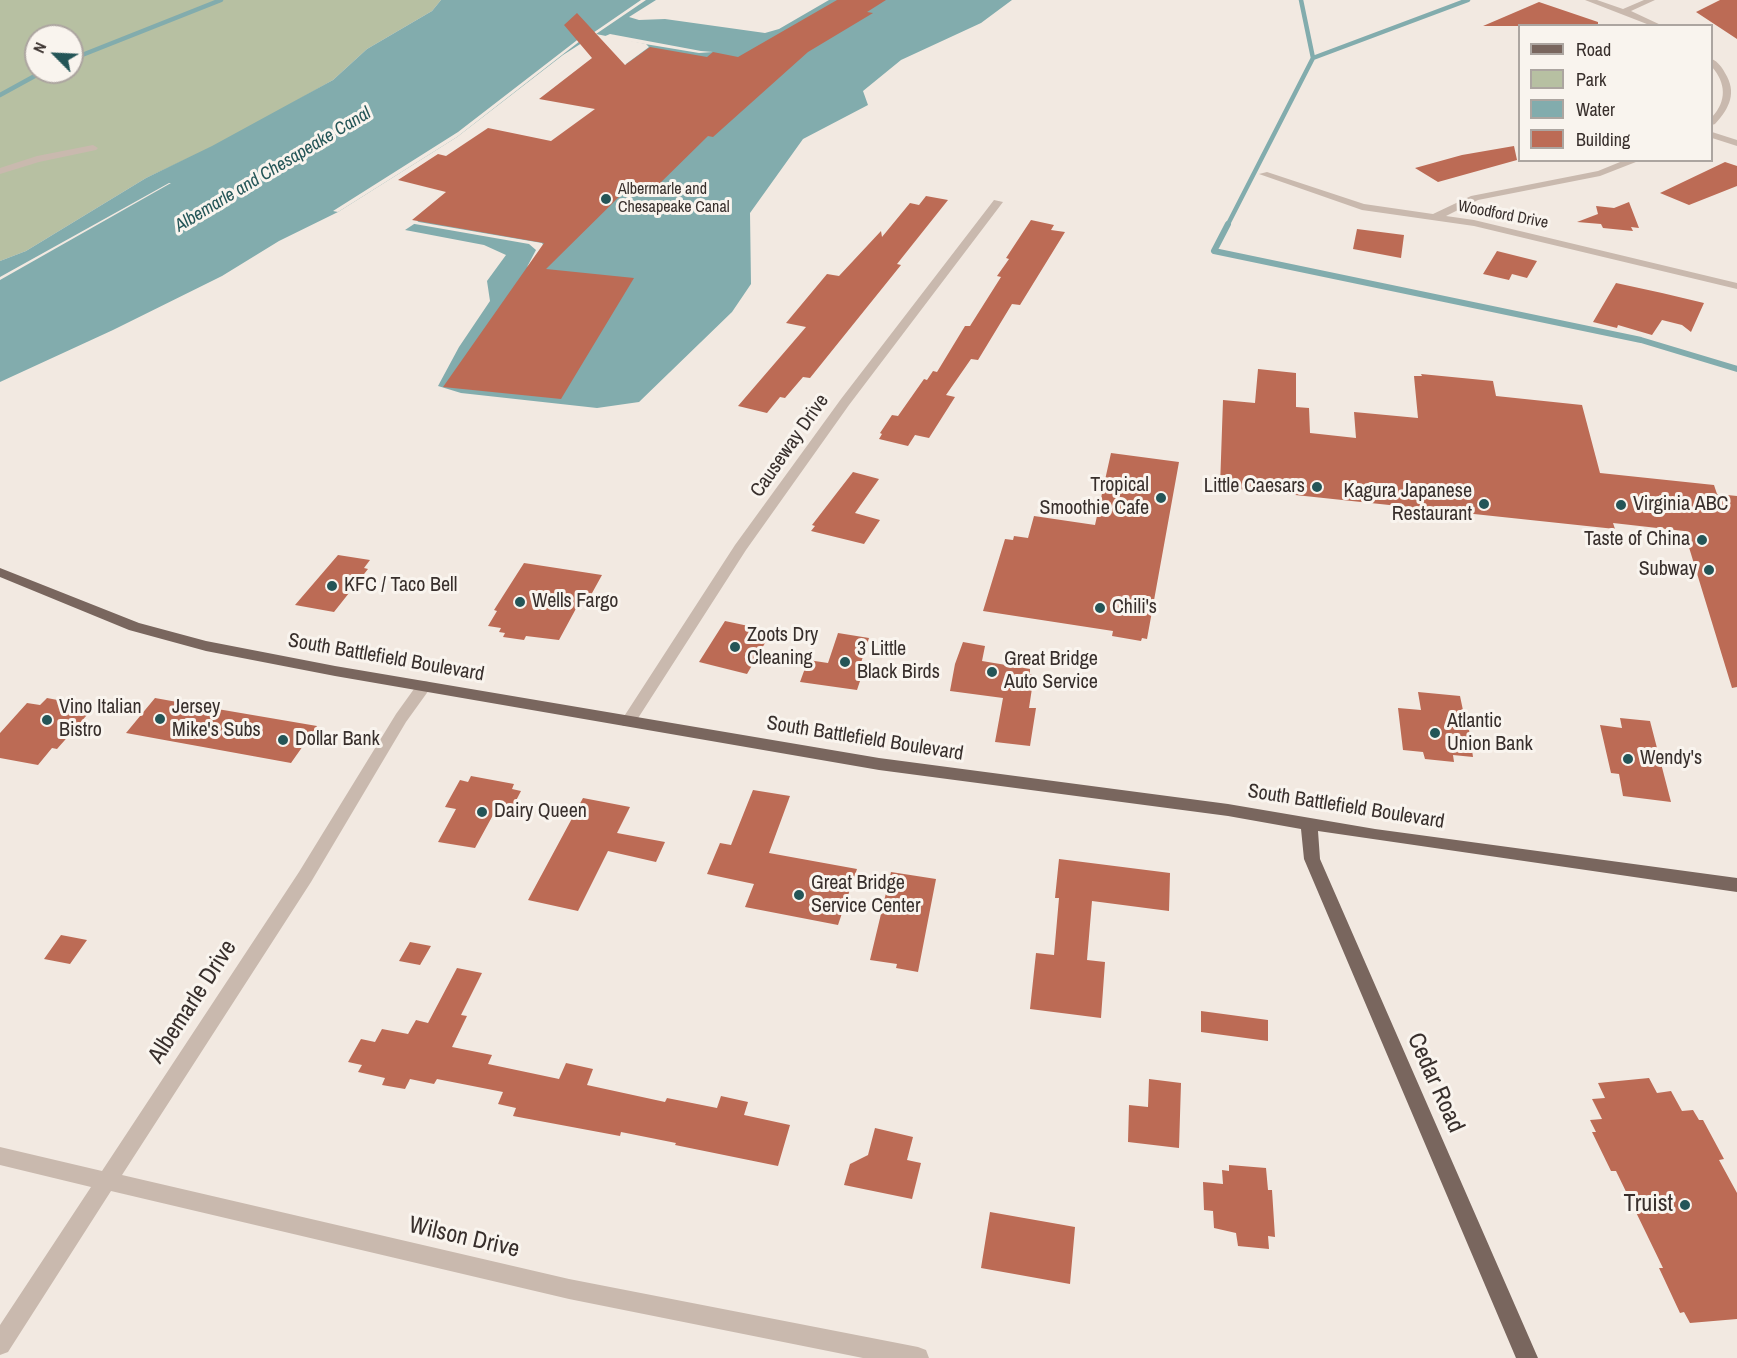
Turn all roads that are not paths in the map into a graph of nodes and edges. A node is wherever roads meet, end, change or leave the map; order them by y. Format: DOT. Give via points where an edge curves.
graph roads {
  1 [pos="1590,0"];
  2 [pos="1651,0"];
  3 [pos="1625,11"];
  4 [pos="1654,24"];
  5 [pos="1713,63"];
  6 [pos="1713,121"];
  7 [pos="1713,135"];
  8 [pos="1737,143"];
  9 [pos="93,148"];
  10 [pos="1630,162"];
  11 [pos="0,171"];
  12 [pos="1264,174"];
  13 [pos="998,202"];
  14 [pos="1435,217"];
  15 [pos="1737,286"];
  16 [pos="0,572"];
  17 [pos="424,686"];
  18 [pos="628,722"];
  19 [pos="1309,825"];
  20 [pos="1737,885"];
  21 [pos="0,1156"];
  22 [pos="106,1183"];
  23 [pos="0,1344"];
  24 [pos="918,1358"];
  25 [pos="1527,1358"];
  1 -- 3 [label="street"];
  2 -- 3 [label="street"];
  3 -- 4 [label="street"];
  5 -- 6 [label="street" via="1728,85 1724,108"];
  7 -- 8 [label="street"];
  9 -- 11 [label="street"];
  10 -- 14 [label="street" via="1600,173 1475,198"];
  12 -- 14 [label="street, Woodford Drive" via="1352,205"];
  13 -- 18 [label="street, Causeway Drive" via="845,402 740,548"];
  14 -- 15 [label="street, Woodford Drive" via="1548,239"];
  16 -- 17 [label="main road, South Battlefield Boulevard" via="155,633"];
  17 -- 18 [label="main road, South Battlefield Boulevard"];
  17 -- 22 [label="street, Albemarle Drive"];
  18 -- 19 [label="main road, South Battlefield Boulevard" via="879,764 1228,810"];
  19 -- 20 [label="main road, South Battlefield Boulevard"];
  19 -- 25 [label="main road, Cedar Road" via="1316,870"];
  21 -- 22 [label="street, Wilson Drive"];
  22 -- 23 [label="street, Albemarle Drive"];
  22 -- 24 [label="street, Wilson Drive" via="569,1289"];
}
